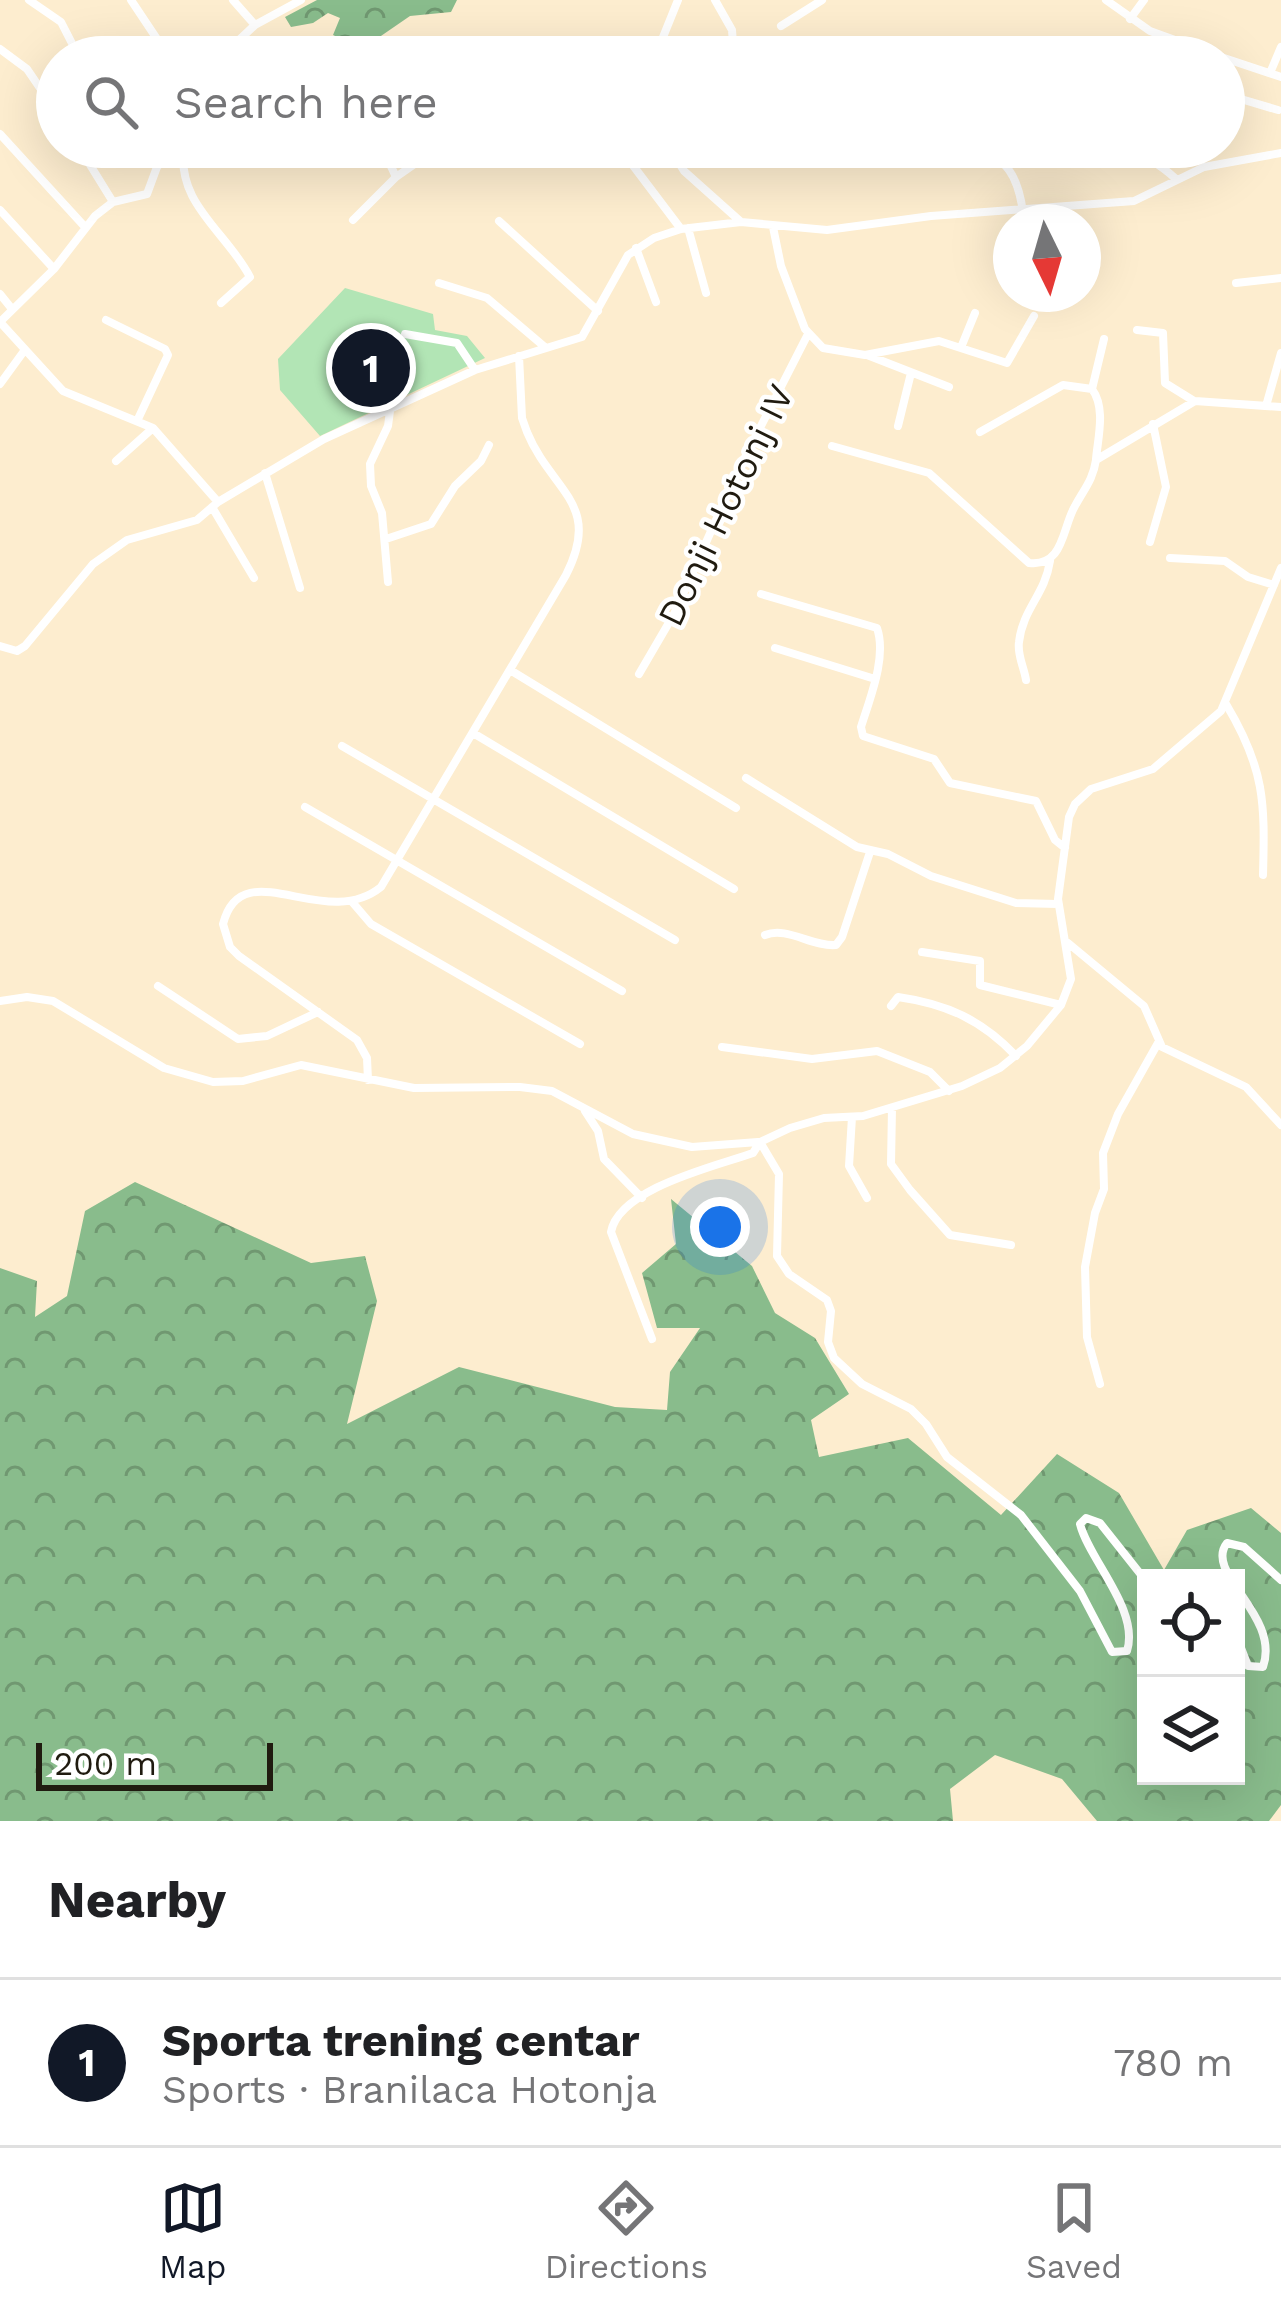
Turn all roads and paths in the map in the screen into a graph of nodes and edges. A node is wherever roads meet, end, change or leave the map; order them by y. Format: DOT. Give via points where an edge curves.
graph roads {
  1 [pos="29,0"];
  2 [pos="130,0"];
  3 [pos="233,0"];
  4 [pos="301,0"];
  5 [pos="678,0"];
  6 [pos="715,0"];
  7 [pos="821,0"];
  8 [pos="1106,0"];
  9 [pos="1144,0"];
  10 [pos="1130,20"];
  11 [pos="256,25"];
  12 [pos="781,26"];
  13 [pos="68,36"];
  14 [pos="155,36"];
  15 [pos="244,36"];
  16 [pos="663,36"];
  17 [pos="732,36"];
  18 [pos="1161,36"];
  19 [pos="1281,47"];
  20 [pos="0,49"];
  21 [pos="1245,65"];
  22 [pos="1270,73"];
  23 [pos="1281,77"];
  24 [pos="36,82"];
  25 [pos="1245,100"];
  26 [pos="1278,110"];
  27 [pos="0,134"];
  28 [pos="1281,153"];
  29 [pos="1245,160"];
  30 [pos="92,168"];
  31 [pos="157,168"];
  32 [pos="183,168"];
  33 [pos="392,168"];
  34 [pos="409,168"];
  35 [pos="636,168"];
  36 [pos="682,168"];
  37 [pos="1009,168"];
  38 [pos="1159,168"];
  39 [pos="1202,168"];
  40 [pos="396,176"];
  41 [pos="1177,179"];
  42 [pos="113,202"];
  43 [pos="1021,204"];
  44 [pos="1099,204"];
  45 [pos="0,210"];
  46 [pos="993,213"];
  47 [pos="353,220"];
  48 [pos="499,221"];
  49 [pos="742,222"];
  50 [pos="85,226"];
  51 [pos="773,227"];
  52 [pos="685,229"];
  53 [pos="637,248"];
  54 [pos="54,269"];
  55 [pos="1281,278"];
  56 [pos="1236,283"];
  57 [pos="439,284"];
  58 [pos="706,293"];
  59 [pos="0,294"];
  60 [pos="656,302"];
  61 [pos="221,303"];
  62 [pos="12,309"];
  63 [pos="598,311"];
  64 [pos="975,313"];
  65 [pos="1034,316"];
  66 [pos="106,320"];
  67 [pos="0,322"];
  68 [pos="1137,330"];
  69 [pos="405,334"];
  70 [pos="808,334"];
  71 [pos="1104,340"];
  72 [pos="962,345"];
  73 [pos="547,349"];
  74 [pos="24,351"];
  75 [pos="1281,353"];
  76 [pos="866,355"];
  77 [pos="519,356"];
  78 [pos="475,370"];
  79 [pos="911,373"];
  80 [pos="0,384"];
  81 [pos="949,387"];
  82 [pos="1092,389"];
  83 [pos="1195,401"];
  84 [pos="1266,406"];
  85 [pos="1281,406"];
  86 [pos="390,411"];
  87 [pos="139,419"];
  88 [pos="1153,424"];
  89 [pos="898,426"];
  90 [pos="153,428"];
  91 [pos="980,432"];
  92 [pos="489,445"];
  93 [pos="832,446"];
  94 [pos="1096,460"];
  95 [pos="116,461"];
  96 [pos="266,472"];
  97 [pos="215,504"];
  98 [pos="386,539"];
  99 [pos="1150,542"];
  100 [pos="1170,558"];
  101 [pos="1050,559"];
  102 [pos="1281,568"];
  103 [pos="254,578"];
  104 [pos="388,582"];
  105 [pos="1274,585"];
  106 [pos="300,588"];
  107 [pos="761,593"];
  108 [pos="0,646"];
  109 [pos="775,648"];
  110 [pos="510,670"];
  111 [pos="639,674"];
  112 [pos="875,679"];
  113 [pos="1026,680"];
  114 [pos="1226,704"];
  115 [pos="473,734"];
  116 [pos="342,746"];
  117 [pos="746,778"];
  118 [pos="433,801"];
  119 [pos="305,807"];
  120 [pos="736,808"];
  121 [pos="1065,848"];
  122 [pos="870,852"];
  123 [pos="397,861"];
  124 [pos="1263,875"];
  125 [pos="734,889"];
  126 [pos="353,903"];
  127 [pos="1058,904"];
  128 [pos="765,935"];
  129 [pos="675,940"];
  130 [pos="1066,942"];
  131 [pos="922,952"];
  132 [pos="158,986"];
  133 [pos="622,991"];
  134 [pos="0,1001"];
  135 [pos="1061,1005"];
  136 [pos="891,1006"];
  137 [pos="318,1012"];
  138 [pos="1158,1043"];
  139 [pos="580,1044"];
  140 [pos="722,1047"];
  141 [pos="1016,1056"];
  142 [pos="368,1080"];
  143 [pos="949,1091"];
  144 [pos="892,1108"];
  145 [pos="585,1111"];
  146 [pos="852,1117"];
  147 [pos="1281,1125"];
  148 [pos="760,1142"];
  149 [pos="642,1198"];
  150 [pos="867,1198"];
  151 [pos="1011,1245"];
  152 [pos="652,1339"];
  153 [pos="1100,1384"];
  154 [pos="1137,1569"];
  155 [pos="1229,1569"];
  156 [pos="1281,1580"];
  157 [pos="1245,1590"];
  158 [pos="1245,1658"];
  1 -- 13 [label="street"];
  2 -- 14 [label="street"];
  3 -- 11 [label="street"];
  4 -- 11 [label="street"];
  5 -- 16 [label="street"];
  6 -- 17 [label="street"];
  7 -- 12 [label="street"];
  8 -- 10 [label="street"];
  9 -- 10 [label="street"];
  10 -- 18 [label="street"];
  11 -- 15 [label="street"];
  19 -- 22 [label="street"];
  20 -- 24 [label="street"];
  21 -- 22 [label="street"];
  22 -- 23 [label="street"];
  25 -- 26 [label="street"];
  27 -- 50 [label="street"];
  28 -- 29 [label="street"];
  30 -- 42 [label="street"];
  31 -- 42 [label="street" via="147,194"];
  32 -- 61 [label="street" via="190,197 250,277"];
  33 -- 40 [label="street"];
  34 -- 40 [label="street"];
  35 -- 52 [label="street"];
  36 -- 49 [label="street"];
  37 -- 43 [label="street"];
  38 -- 41 [label="street"];
  39 -- 41 [label="street"];
  40 -- 47 [label="street"];
  41 -- 44 [label="street" via="1146,199"];
  42 -- 50 [label="street"];
  45 -- 54 [label="street"];
  46 -- 51 [label="street" via="827,230"];
  48 -- 63 [label="street"];
  49 -- 51 [label="street"];
  49 -- 52 [label="street"];
  50 -- 54 [label="street"];
  51 -- 70 [label="street"];
  52 -- 53 [label="street"];
  52 -- 58 [label="street"];
  53 -- 60 [label="street"];
  53 -- 63 [label="street"];
  54 -- 62 [label="street"];
  55 -- 56 [label="street"];
  57 -- 73 [label="street" via="487,298"];
  59 -- 62 [label="street"];
  62 -- 67 [label="street"];
  63 -- 73 [label="street" via="582,338"];
  64 -- 72 [label="street"];
  65 -- 72 [label="street" via="1007,363"];
  66 -- 87 [label="street" via="168,355"];
  67 -- 74 [label="street"];
  68 -- 83 [label="street" via="1163,333 1165,382"];
  69 -- 78 [label="street" via="457,343"];
  70 -- 76 [label="street, Donji Hotonj IV" via="823,348"];
  70 -- 111 [label="street, Donji Hotonj IV"];
  71 -- 82 [label="street"];
  72 -- 76 [label="street" via="922,341"];
  73 -- 77 [label="street"];
  74 -- 80 [label="street"];
  74 -- 87 [label="street" via="63,391"];
  75 -- 84 [label="street"];
  76 -- 79 [label="street, Donji Hotonj IV"];
  77 -- 78 [label="street"];
  77 -- 110 [label="street" via="527,432 575,503 580,527 572,564"];
  78 -- 86 [label="street"];
  79 -- 81 [label="street, Donji Hotonj IV"];
  79 -- 89 [label="street"];
  82 -- 91 [label="street" via="1063,385"];
  82 -- 94 [label="street" via="1100,413"];
  83 -- 84 [label="street"];
  83 -- 88 [label="street"];
  84 -- 85 [label="street"];
  86 -- 96 [label="street"];
  86 -- 98 [label="street" via="370,464"];
  87 -- 90 [label="street"];
  88 -- 94 [label="street"];
  88 -- 99 [label="street" via="1166,478"];
  90 -- 95 [label="street"];
  90 -- 97 [label="street"];
  92 -- 98 [label="street" via="431,524"];
  93 -- 101 [label="street" via="929,473 1029,563"];
  94 -- 101 [label="street"];
  96 -- 97 [label="street"];
  96 -- 106 [label="street"];
  97 -- 103 [label="street"];
  97 -- 108 [label="street" via="179,528 107,551 25,646"];
  98 -- 104 [label="street"];
  100 -- 105 [label="street" via="1225,561"];
  101 -- 113 [label="street" via="1047,584 1020,636"];
  102 -- 105 [label="street"];
  105 -- 114 [label="street"];
  107 -- 112 [label="street" via="877,628"];
  109 -- 112 [label="street"];
  110 -- 115 [label="street"];
  110 -- 120 [label="street"];
  112 -- 121 [label="street" via="863,736 934,759 950,782 1036,801"];
  114 -- 121 [label="street" via="1153,770 1084,794 1069,817"];
  114 -- 124 [label="street" via="1262,783"];
  115 -- 118 [label="street"];
  115 -- 125 [label="street"];
  116 -- 118 [label="street"];
  117 -- 122 [label="street"];
  118 -- 123 [label="street"];
  118 -- 129 [label="street"];
  119 -- 123 [label="street"];
  121 -- 127 [label="street"];
  122 -- 127 [label="street" via="1016,903"];
  122 -- 128 [label="street" via="836,945"];
  123 -- 126 [label="street" via="381,887"];
  123 -- 133 [label="street"];
  126 -- 137 [label="street" via="257,891 226,912 230,947"];
  126 -- 139 [label="street" via="371,924"];
  127 -- 130 [label="street"];
  130 -- 135 [label="street" via="1071,979"];
  130 -- 138 [label="street" via="1144,1006"];
  131 -- 135 [label="street" via="980,961 980,986"];
  132 -- 137 [label="street" via="238,1039 267,1036"];
  134 -- 142 [label="street" via="53,1000 164,1068 198,1079 227,1084 301,1065"];
  135 -- 141 [label="street"];
  136 -- 141 [label="street" via="898,997 953,1009"];
  137 -- 142 [label="street" via="357,1040"];
  138 -- 147 [label="street" via="1246,1087"];
  138 -- 153 [label="street" via="1103,1153 1105,1189 1085,1267 1087,1337"];
  140 -- 143 [label="street" via="812,1059 878,1051 930,1072"];
  141 -- 143 [label="street"];
  142 -- 145 [label="street" via="552,1091"];
  143 -- 144 [label="street"];
  144 -- 146 [label="street"];
  144 -- 151 [label="street" via="891,1165 910,1190 950,1234"];
  145 -- 148 [label="street" via="633,1134 692,1147"];
  145 -- 149 [label="street" via="604,1159"];
  146 -- 148 [label="street" via="824,1118"];
  146 -- 150 [label="street" via="849,1166"];
  148 -- 149 [label="street" via="753,1153"];
  148 -- 154 [label="street" via="779,1174 781,1266 827,1300 828,1342 842,1368 911,1409 947,1457 1021,1515 1080,1591 1112,1652 1127,1651 1130,1638 1080,1524 1100,1522"];
  149 -- 152 [label="street" via="616,1217 611,1232"];
  155 -- 156 [label="street" via="1220,1556 1226,1543 1244,1547"];
  157 -- 158 [label="street" via="1268,1619 1272,1648 1263,1667"];
}
